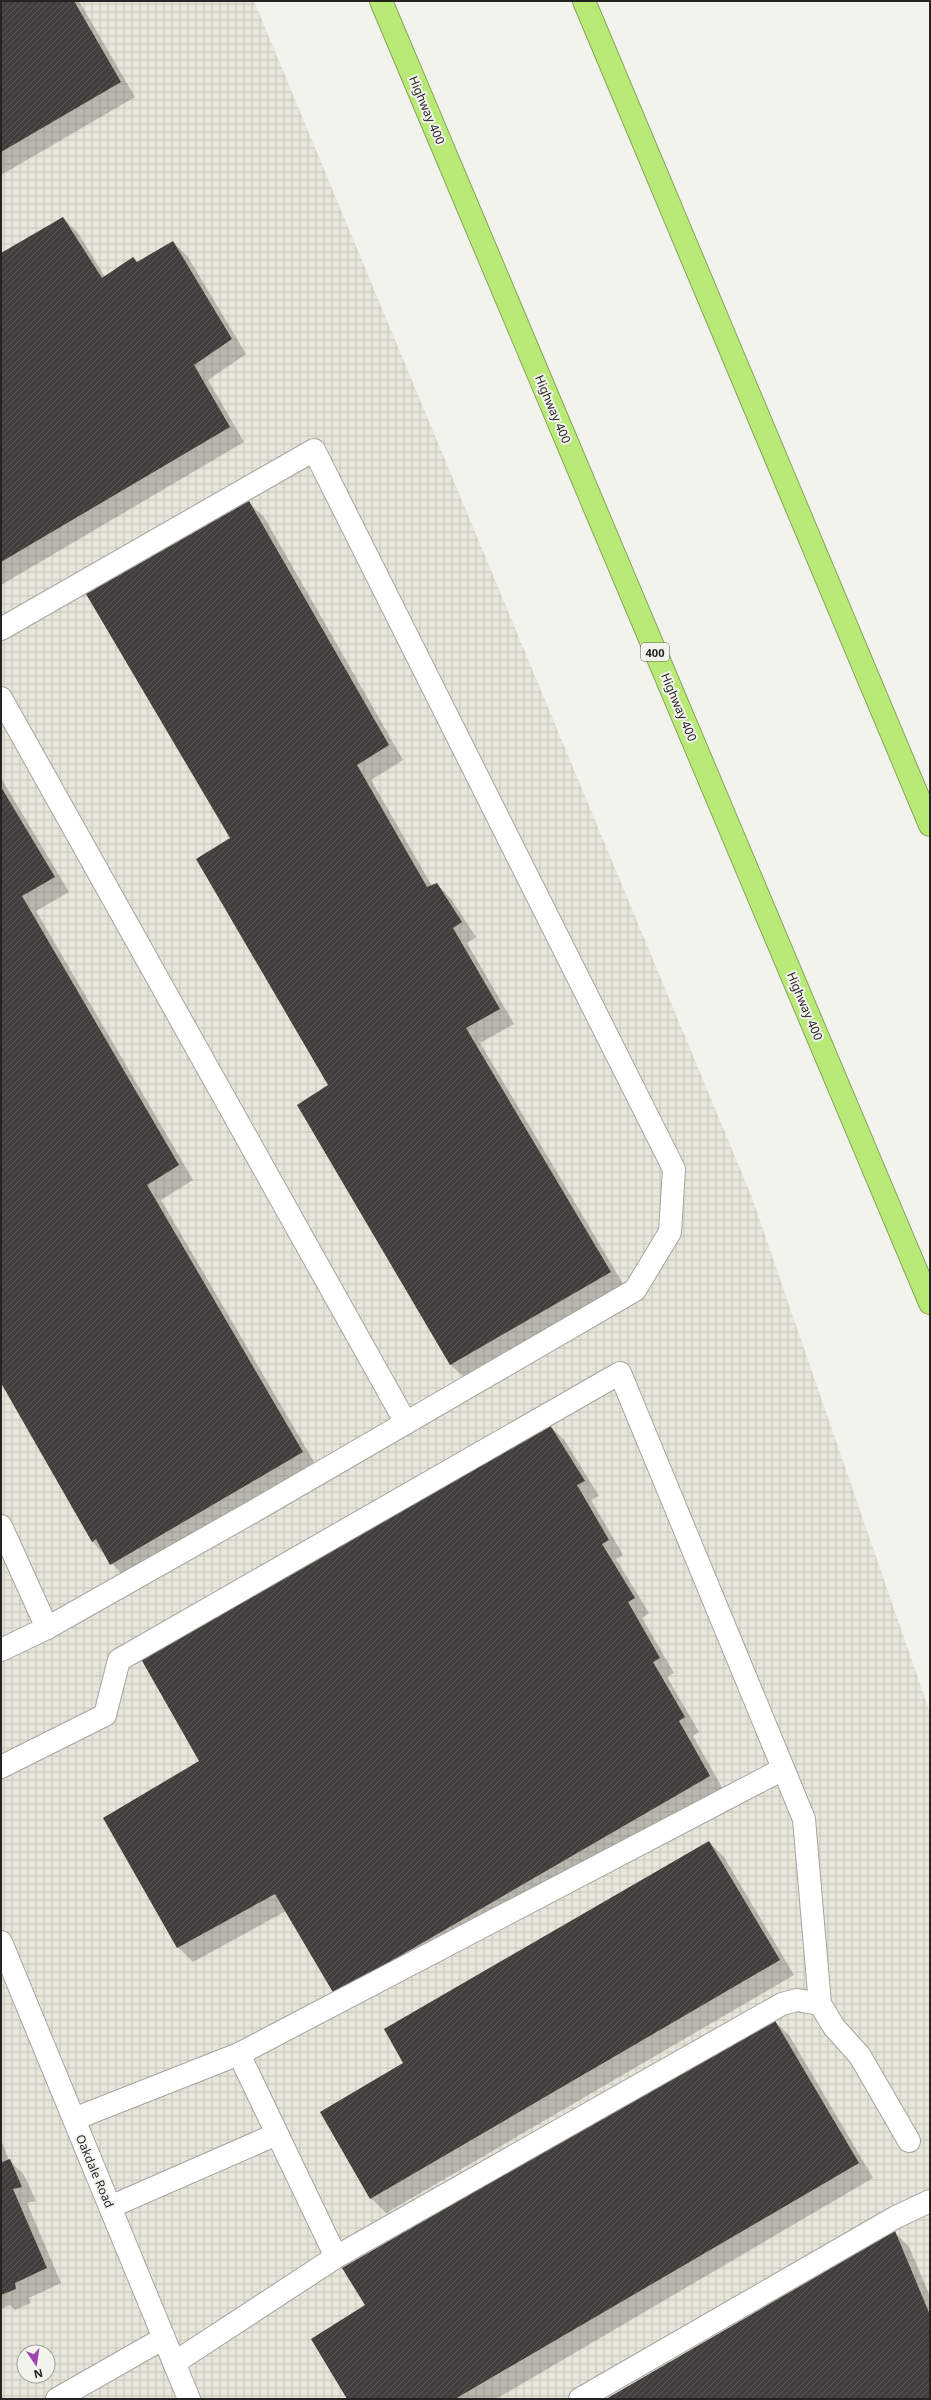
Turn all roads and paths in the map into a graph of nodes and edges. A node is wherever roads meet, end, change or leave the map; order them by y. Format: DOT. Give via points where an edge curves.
graph roads {
  1 [pos="381,1"];
  2 [pos="584,1"];
  3 [pos="1,629"];
  4 [pos="1,698"];
  5 [pos="930,825"];
  6 [pos="930,1303"];
  7 [pos="406,1423"];
  8 [pos="1,1526"];
  9 [pos="47,1628"];
  10 [pos="1,1650"];
  11 [pos="1,1767"];
  12 [pos="783,1769"];
  13 [pos="1,1942"];
  14 [pos="820,2004"];
  15 [pos="240,2054"];
  16 [pos="74,2119"];
  17 [pos="277,2134"];
  18 [pos="909,2141"];
  19 [pos="930,2201"];
  20 [pos="110,2207"];
  21 [pos="336,2257"];
  22 [pos="164,2338"];
  23 [pos="174,2363"];
  24 [pos="57,2399"];
  25 [pos="189,2399"];
  26 [pos="580,2399"];
  1 -- 6 [label="highway, Highway 400 / 400"];
  2 -- 5 [label="highway"];
  3 -- 7 [label="street" via="314,450 674,1169 670,1232 635,1290"];
  4 -- 7 [label="street"];
  7 -- 9 [label="street"];
  8 -- 9 [label="street"];
  9 -- 10 [label="street"];
  11 -- 12 [label="street" via="105,1715 119,1660 620,1373"];
  12 -- 14 [label="street" via="804,1819"];
  12 -- 15 [label="street"];
  13 -- 16 [label="street, Oakdale Road"];
  14 -- 18 [label="street" via="834,2027 860,2056"];
  14 -- 21 [label="street" via="797,2000 782,2004"];
  15 -- 16 [label="street"];
  15 -- 17 [label="street"];
  16 -- 20 [label="street, Oakdale Road"];
  17 -- 20 [label="street"];
  17 -- 21 [label="street"];
  19 -- 26 [label="street" via="896,2217"];
  20 -- 22 [label="street, Oakdale Road"];
  21 -- 23 [label="street"];
  22 -- 23 [label="street, Oakdale Road"];
  22 -- 24 [label="street"];
  23 -- 25 [label="street, Oakdale Road"];
}
